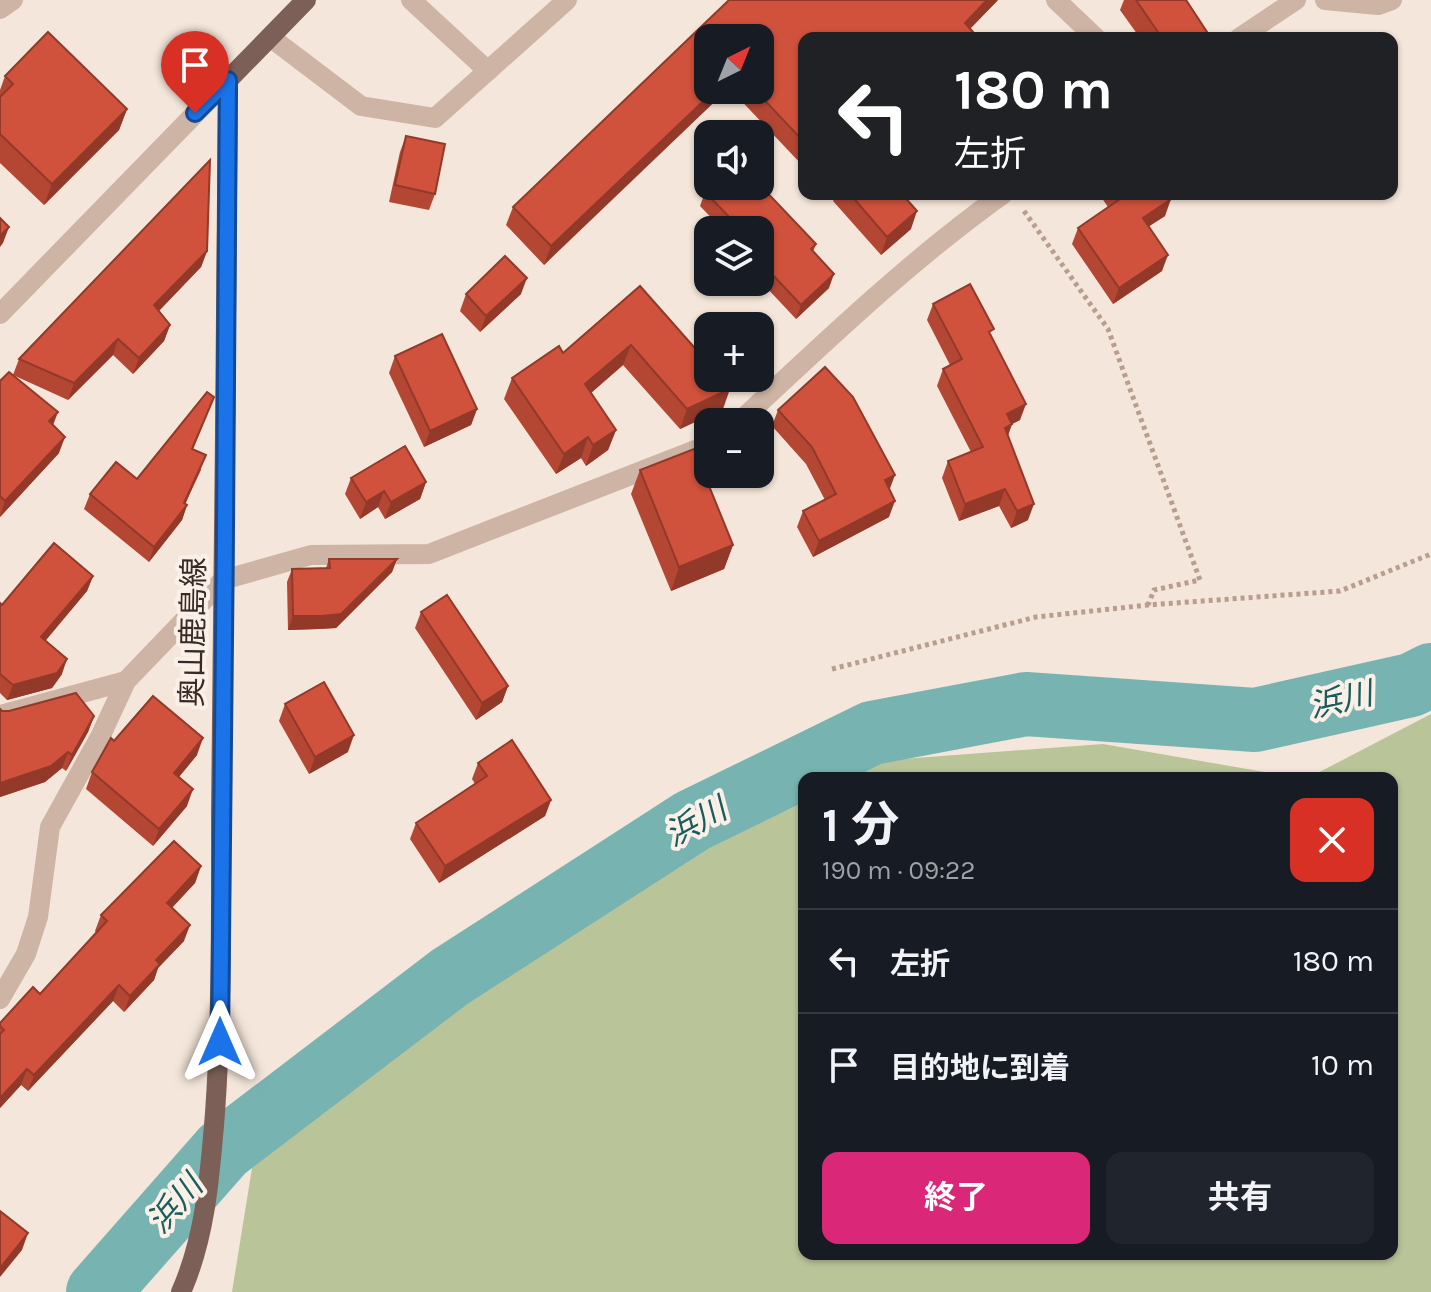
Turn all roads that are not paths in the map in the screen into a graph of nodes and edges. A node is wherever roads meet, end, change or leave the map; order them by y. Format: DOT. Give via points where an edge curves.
graph roads {
  1 [pos="13,0"];
  2 [pos="306,0"];
  3 [pos="411,0"];
  4 [pos="567,0"];
  5 [pos="1056,0"];
  6 [pos="1296,0"];
  7 [pos="1325,0"];
  8 [pos="1392,0"];
  9 [pos="0,9"];
  10 [pos="1090,32"];
  11 [pos="1248,32"];
  12 [pos="270,37"];
  13 [pos="488,71"];
  14 [pos="228,80"];
  15 [pos="995,200"];
  16 [pos="0,314"];
  17 [pos="754,408"];
  18 [pos="694,450"];
  19 [pos="223,580"];
  20 [pos="126,681"];
  21 [pos="0,715"];
  22 [pos="0,999"];
  23 [pos="181,1292"];
  1 -- 9 [label="street"];
  2 -- 12 [label="main road"];
  3 -- 13 [label="street"];
  4 -- 13 [label="street"];
  5 -- 10 [label="street"];
  6 -- 11 [label="street"];
  7 -- 8 [label="street" via="1378,5"];
  12 -- 13 [label="street" via="361,106 435,118"];
  12 -- 14 [label="main road"];
  14 -- 16 [label="street"];
  14 -- 19 [label="main road, 奥山鹿島線"];
  15 -- 17 [label="street" via="886,286"];
  18 -- 19 [label="street" via="429,554 311,555"];
  19 -- 20 [label="street"];
  19 -- 23 [label="main road, 奥山鹿島線" via="220,1042 210,1184 192,1268"];
  20 -- 21 [label="street"];
  20 -- 22 [label="street" via="50,827 38,917 26,954"];
}
